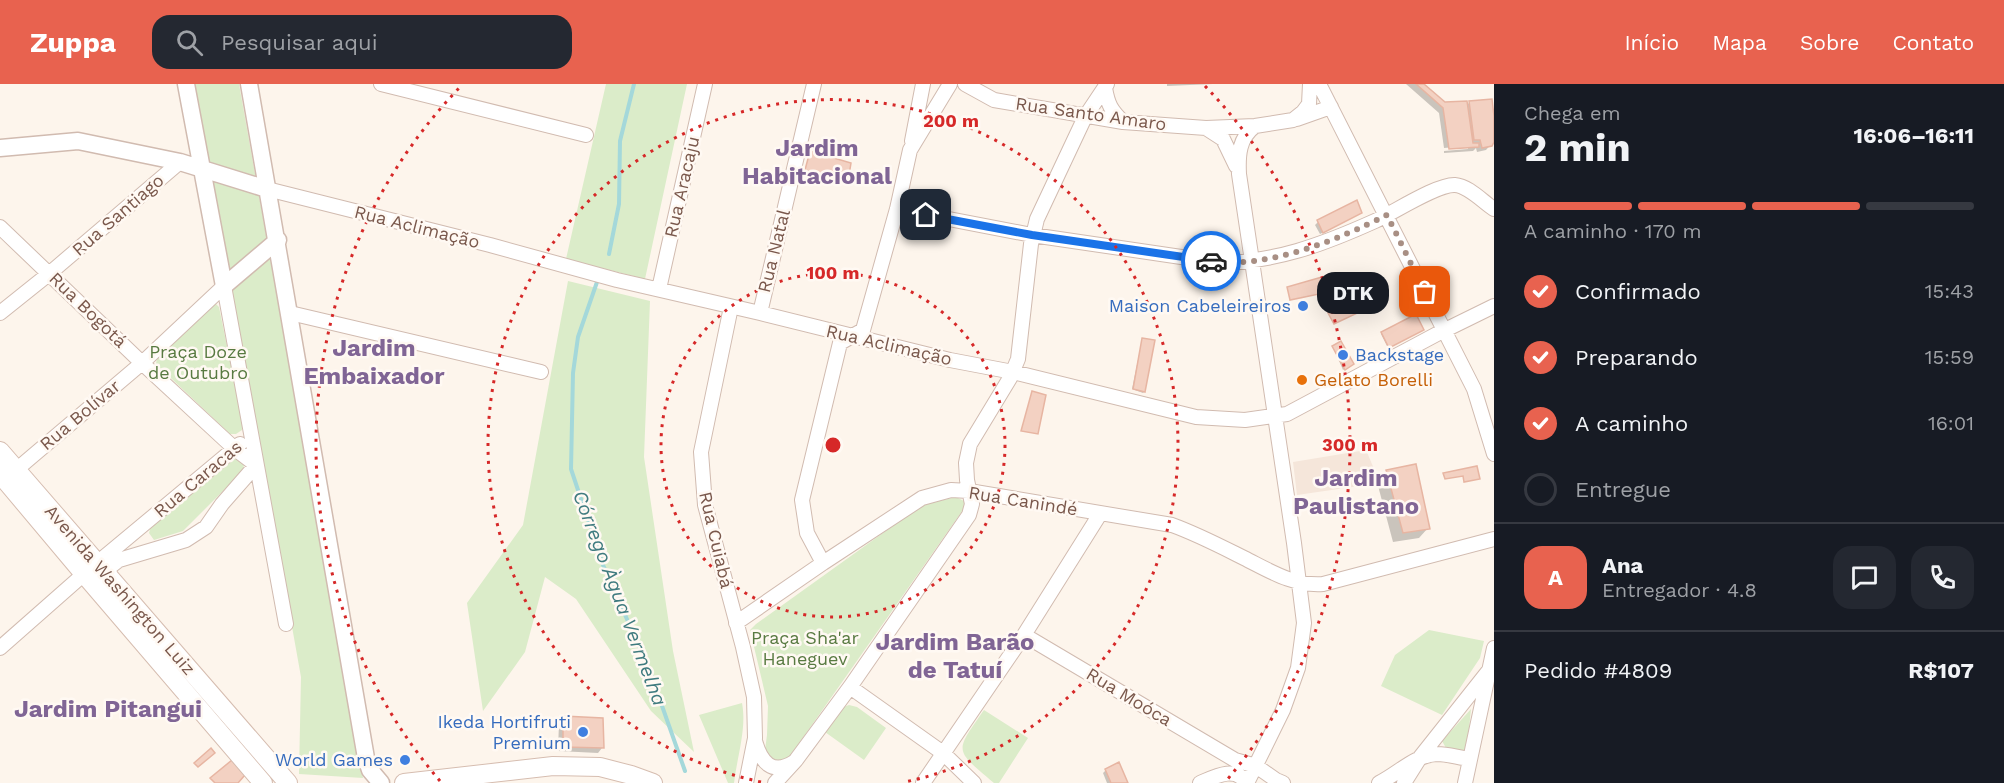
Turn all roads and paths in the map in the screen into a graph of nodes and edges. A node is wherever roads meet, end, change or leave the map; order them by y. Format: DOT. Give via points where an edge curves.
graph roads {
  1 [pos="186,84"];
  2 [pos="249,84"];
  3 [pos="381,84"];
  4 [pos="705,84"];
  5 [pos="814,84"];
  6 [pos="922,84"];
  7 [pos="950,84"];
  8 [pos="965,84"];
  9 [pos="1310,84"];
  10 [pos="1319,84"];
  11 [pos="1106,86"];
  12 [pos="1331,107"];
  13 [pos="1085,117"];
  14 [pos="1293,120"];
  15 [pos="1123,123"];
  16 [pos="1255,126"];
  17 [pos="1206,128"];
  18 [pos="586,135"];
  19 [pos="4,149"];
  20 [pos="910,150"];
  21 [pos="180,162"];
  22 [pos="201,168"];
  23 [pos="1239,174"];
  24 [pos="267,189"];
  25 [pos="897,209"];
  26 [pos="1494,209"];
  27 [pos="1387,215"];
  28 [pos="0,227"];
  29 [pos="1032,235"];
  30 [pos="278,240"];
  31 [pos="1252,261"];
  32 [pos="50,273"];
  33 [pos="224,286"];
  34 [pos="659,290"];
  35 [pos="1494,306"];
  36 [pos="731,307"];
  37 [pos="0,313"];
  38 [pos="290,313"];
  39 [pos="760,313"];
  40 [pos="1445,330"];
  41 [pos="851,336"];
  42 [pos="142,363"];
  43 [pos="542,372"];
  44 [pos="1013,372"];
  45 [pos="1275,416"];
  46 [pos="251,435"];
  47 [pos="235,449"];
  48 [pos="0,451"];
  49 [pos="1494,454"];
  50 [pos="256,465"];
  51 [pos="5,475"];
  52 [pos="243,478"];
  53 [pos="969,491"];
  54 [pos="261,493"];
  55 [pos="1101,514"];
  56 [pos="145,524"];
  57 [pos="1494,539"];
  58 [pos="155,548"];
  59 [pos="823,563"];
  60 [pos="97,572"];
  61 [pos="1300,583"];
  62 [pos="736,623"];
  63 [pos="286,624"];
  64 [pos="1023,636"];
  65 [pos="0,648"];
  66 [pos="1494,648"];
  67 [pos="1490,669"];
  68 [pos="1491,684"];
  69 [pos="850,687"];
  70 [pos="1467,697"];
  71 [pos="1483,706"];
  72 [pos="755,738"];
  73 [pos="1262,752"];
  74 [pos="943,753"];
  75 [pos="1421,756"];
  76 [pos="1230,757"];
  77 [pos="1470,759"];
  78 [pos="796,760"];
  79 [pos="1219,775"];
  80 [pos="1250,777"];
  81 [pos="283,778"];
  82 [pos="1280,782"];
  83 [pos="263,783"];
  84 [pos="302,783"];
  85 [pos="381,783"];
  86 [pos="404,783"];
  87 [pos="653,783"];
  88 [pos="746,783"];
  89 [pos="775,783"];
  90 [pos="923,783"];
  91 [pos="974,783"];
  92 [pos="1200,783"];
  93 [pos="1379,783"];
  94 [pos="1404,783"];
  95 [pos="1466,783"];
  1 -- 22 [label="street"];
  2 -- 24 [label="street"];
  3 -- 18 [label="street"];
  4 -- 34 [label="street, Rua Aracaju"];
  5 -- 39 [label="street, Rua Natal"];
  6 -- 20 [label="street"];
  7 -- 20 [label="street"];
  8 -- 13 [label="street, Rua Santo Amaro" via="994,100"];
  9 -- 14 [label="street" via="1309,104"];
  10 -- 12 [label="street"];
  11 -- 13 [label="street"];
  11 -- 15 [label="street" via="1111,111"];
  12 -- 14 [label="street, Rua Santo Amaro"];
  12 -- 27 [label="street"];
  13 -- 15 [label="street, Rua Santo Amaro"];
  13 -- 29 [label="street"];
  14 -- 16 [label="street, Rua Santo Amaro"];
  15 -- 17 [label="street, Rua Santo Amaro"];
  16 -- 17 [label="street, Rua Santo Amaro"];
  16 -- 23 [label="street" via="1244,136"];
  17 -- 23 [label="street" via="1223,139"];
  19 -- 21 [label="street" via="78,141"];
  20 -- 25 [label="street"];
  21 -- 22 [label="street"];
  21 -- 32 [label="street, Rua Santiago"];
  22 -- 24 [label="street"];
  22 -- 33 [label="street"];
  23 -- 31 [label="street"];
  24 -- 30 [label="street"];
  24 -- 34 [label="street, Rua Aclimação"];
  25 -- 29 [label="street"];
  25 -- 41 [label="street" via="863,330"];
  26 -- 27 [label="street" via="1455,185 1441,187"];
  27 -- 31 [label="street" via="1320,245"];
  27 -- 40 [label="street"];
  28 -- 32 [label="street, Rua Bogotá"];
  29 -- 31 [label="street" via="1215,262"];
  29 -- 44 [label="street" via="1018,359"];
  30 -- 33 [label="street"];
  30 -- 38 [label="street"];
  31 -- 45 [label="street"];
  32 -- 37 [label="street, Rua Santiago"];
  32 -- 42 [label="street, Rua Bogotá"];
  33 -- 42 [label="street, Rua Bolívar"];
  33 -- 46 [label="street"];
  34 -- 36 [label="street, Rua Aclimação"];
  35 -- 40 [label="street, Rua Aclimação"];
  36 -- 39 [label="street, Rua Aclimação"];
  36 -- 62 [label="street, Rua Cuiabá" via="700,452 705,505"];
  38 -- 43 [label="street"];
  38 -- 85 [label="street" via="366,758"];
  39 -- 41 [label="street, Rua Aclimação"];
  40 -- 45 [label="street, Rua Aclimação" via="1287,414"];
  40 -- 49 [label="street" via="1474,388"];
  41 -- 44 [label="street, Rua Aclimação"];
  41 -- 59 [label="street" via="840,343 802,500 807,533"];
  42 -- 47 [label="street, Rua Bogotá"];
  42 -- 51 [label="street, Rua Bolívar"];
  44 -- 45 [label="street, Rua Aclimação" via="1196,417 1245,420"];
  44 -- 53 [label="street" via="970,444 966,463"];
  45 -- 61 [label="street"];
  46 -- 47 [label="street, Rua Caracas"];
  46 -- 50 [label="street"];
  47 -- 50 [label="street, Rua Bogotá"];
  47 -- 56 [label="street, Rua Caracas"];
  48 -- 51 [label="main road, Avenida Washington Luiz"];
  50 -- 52 [label="street"];
  50 -- 54 [label="street"];
  51 -- 60 [label="main road, Avenida Washington Luiz"];
  52 -- 54 [label="street"];
  52 -- 58 [label="street" via="206,527 186,540"];
  53 -- 55 [label="street, Rua Canindé"];
  53 -- 59 [label="street, Rua Canindé" via="951,490 922,498"];
  53 -- 69 [label="street" via="969,515"];
  54 -- 63 [label="street"];
  55 -- 61 [label="street, Rua Canindé" via="1172,525 1196,533 1283,579"];
  55 -- 64 [label="street"];
  56 -- 58 [label="street, Rua Caracas" via="142,535 146,544"];
  56 -- 60 [label="street, Rua Caracas"];
  57 -- 61 [label="street" via="1323,584"];
  58 -- 60 [label="street"];
  59 -- 62 [label="street, Rua Canindé"];
  60 -- 65 [label="street, Rua Caracas"];
  60 -- 81 [label="main road, Avenida Washington Luiz"];
  60 -- 83 [label="main road, Avenida Washington Luiz"];
  61 -- 73 [label="street" via="1304,623 1298,668"];
  62 -- 72 [label="street, Rua Cuiabá" via="754,697"];
  64 -- 74 [label="street"];
  64 -- 76 [label="street, Rua Moóca"];
  66 -- 67 [label="street"];
  67 -- 68 [label="street"];
  67 -- 70 [label="street"];
  68 -- 71 [label="street"];
  69 -- 74 [label="street"];
  69 -- 78 [label="street"];
  70 -- 71 [label="street"];
  70 -- 75 [label="street"];
  71 -- 77 [label="street"];
  72 -- 78 [label="street, Rua Cuiabá" via="758,752 768,765 784,767"];
  72 -- 88 [label="street, Rua Cuiabá"];
  73 -- 76 [label="street" via="1249,760"];
  73 -- 80 [label="street"];
  74 -- 90 [label="street"];
  74 -- 91 [label="street"];
  75 -- 77 [label="street"];
  75 -- 93 [label="street"];
  75 -- 94 [label="street"];
  76 -- 79 [label="street"];
  76 -- 80 [label="street, Rua Moóca"];
  77 -- 95 [label="street"];
  78 -- 89 [label="street"];
  79 -- 80 [label="street"];
  79 -- 92 [label="street"];
  80 -- 82 [label="street, Rua Moóca"];
  81 -- 84 [label="main road"];
  86 -- 87 [label="main road" via="553,766 600,767"];
}
